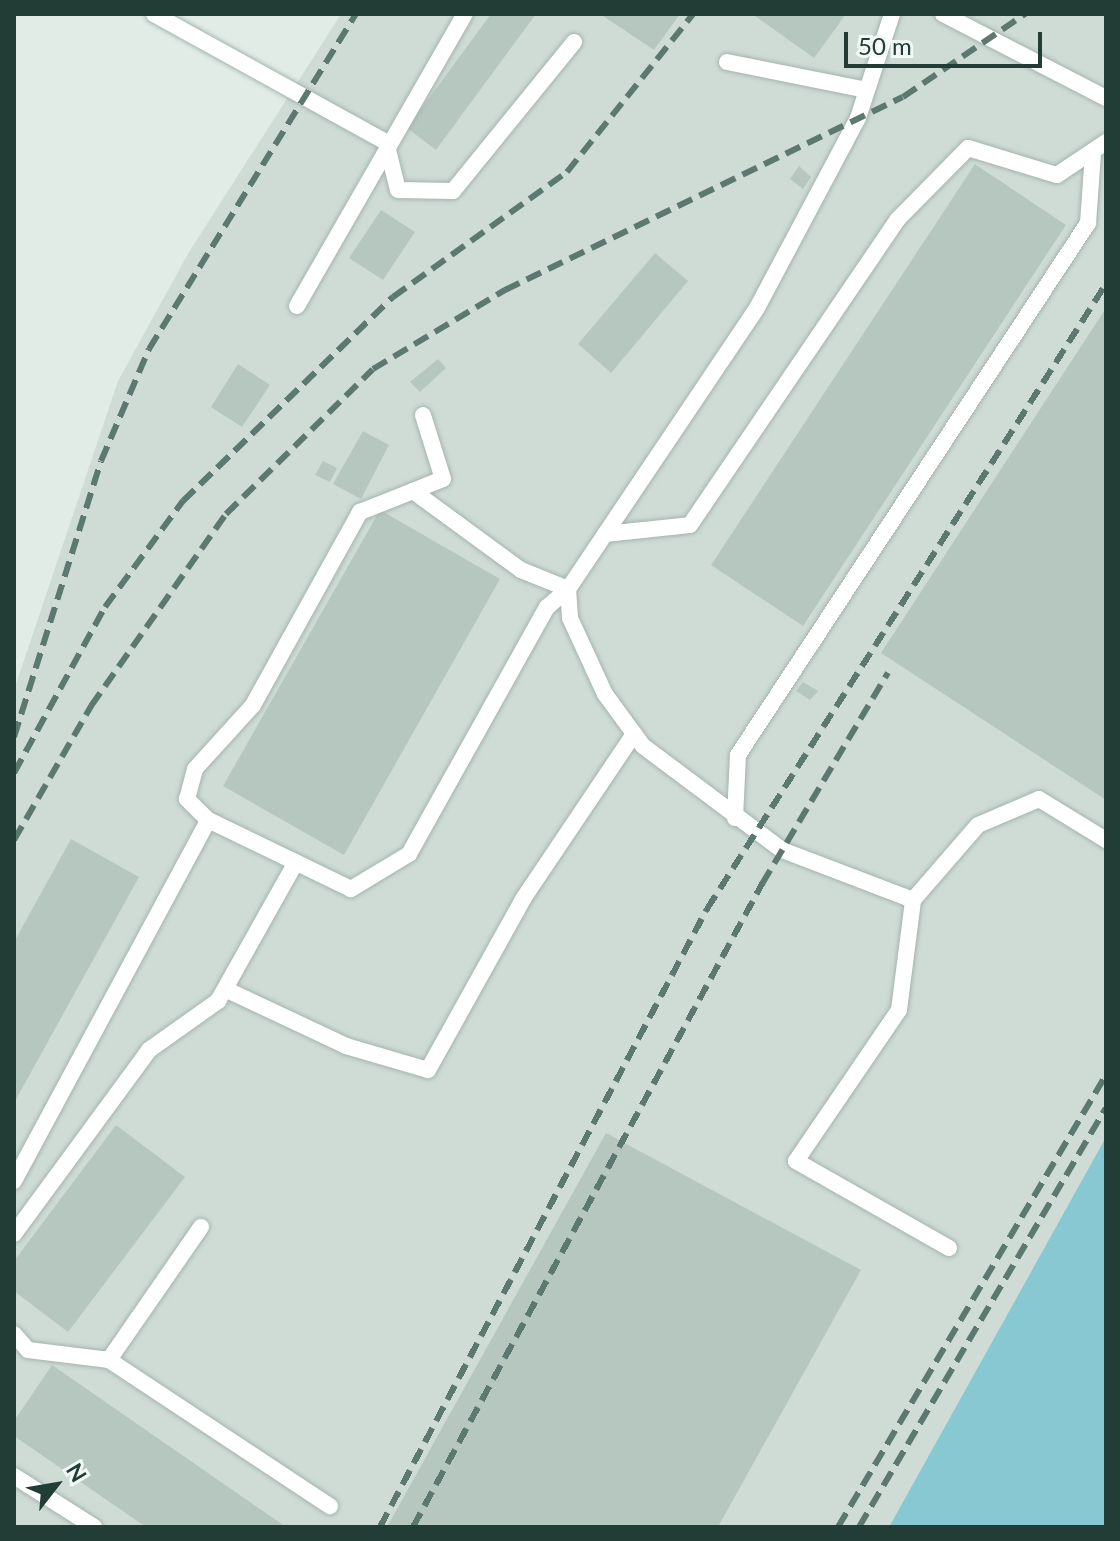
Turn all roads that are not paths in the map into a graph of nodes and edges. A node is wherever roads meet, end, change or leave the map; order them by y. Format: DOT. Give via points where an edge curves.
graph roads {
  1 [pos="154,14"];
  2 [pos="465,14"];
  3 [pos="892,14"];
  4 [pos="943,14"];
  5 [pos="574,42"];
  6 [pos="727,62"];
  7 [pos="862,89"];
  8 [pos="1106,98"];
  9 [pos="386,142"];
  10 [pos="1106,142"];
  11 [pos="1093,154"];
  12 [pos="297,306"];
  13 [pos="423,415"];
  14 [pos="413,491"];
  15 [pos="605,534"];
  16 [pos="568,589"];
  17 [pos="634,734"];
  18 [pos="735,818"];
  19 [pos="208,820"];
  20 [pos="1106,840"];
  21 [pos="296,862"];
  22 [pos="913,900"];
  23 [pos="225,989"];
  24 [pos="14,1181"];
  25 [pos="201,1227"];
  26 [pos="14,1234"];
  27 [pos="949,1248"];
  28 [pos="14,1334"];
  29 [pos="109,1360"];
  30 [pos="14,1476"];
  31 [pos="330,1506"];
  32 [pos="94,1527"];
  1 -- 9 [label="lane"];
  2 -- 9 [label="lane"];
  3 -- 7 [label="lane"];
  4 -- 8 [label="lane"];
  5 -- 9 [label="lane" via="453,191 398,190"];
  6 -- 7 [label="lane"];
  7 -- 15 [label="lane" via="858,118 757,308"];
  9 -- 12 [label="lane"];
  10 -- 11 [label="lane"];
  11 -- 15 [label="lane" via="1057,175 968,148 897,220 690,525"];
  11 -- 18 [label="lane" via="1088,223 738,755"];
  13 -- 14 [label="lane" via="443,479"];
  14 -- 16 [label="lane" via="521,570"];
  14 -- 19 [label="lane" via="360,512 253,705 195,769 187,799"];
  15 -- 16 [label="lane"];
  16 -- 17 [label="lane" via="570,618 605,694"];
  16 -- 21 [label="lane" via="547,607 409,854 351,889"];
  17 -- 18 [label="lane"];
  17 -- 23 [label="lane" via="523,899 428,1070 346,1046"];
  18 -- 22 [label="lane" via="782,850"];
  19 -- 21 [label="lane"];
  19 -- 24 [label="lane"];
  20 -- 22 [label="lane" via="1039,799 978,825"];
  21 -- 23 [label="lane"];
  22 -- 27 [label="lane" via="899,1010 796,1161"];
  23 -- 26 [label="lane" via="149,1050"];
  25 -- 29 [label="lane"];
  28 -- 29 [label="lane" via="28,1350"];
  29 -- 31 [label="lane"];
  30 -- 32 [label="lane"];
}
